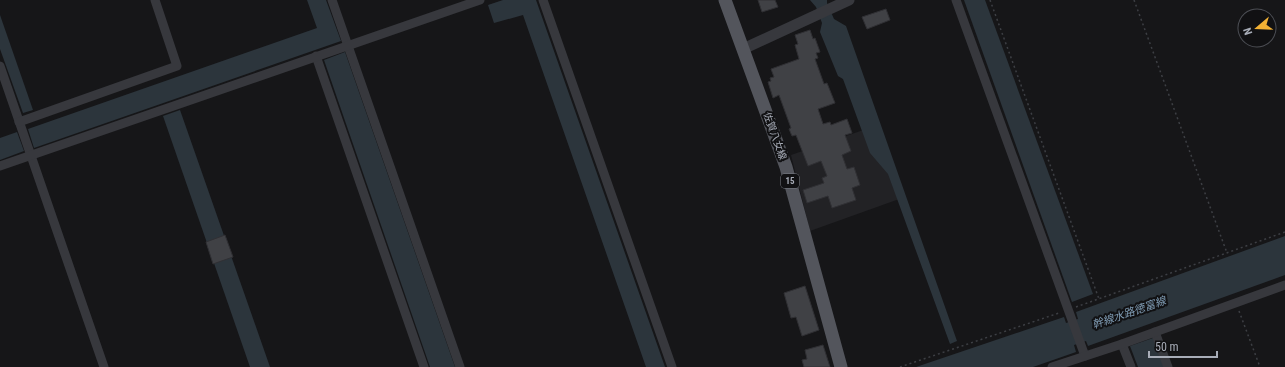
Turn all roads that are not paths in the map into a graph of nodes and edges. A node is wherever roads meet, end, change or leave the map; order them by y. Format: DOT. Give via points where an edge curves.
graph roads {
  1 [pos="155,0"];
  2 [pos="332,0"];
  3 [pos="480,0"];
  4 [pos="543,0"];
  5 [pos="725,0"];
  6 [pos="849,0"];
  7 [pos="956,0"];
  8 [pos="348,45"];
  9 [pos="743,49"];
  10 [pos="316,56"];
  11 [pos="0,66"];
  12 [pos="19,122"];
  13 [pos="31,156"];
  14 [pos="0,166"];
  15 [pos="1285,285"];
  16 [pos="1154,332"];
  17 [pos="1122,344"];
  18 [pos="1083,353"];
  19 [pos="104,367"];
  20 [pos="424,367"];
  21 [pos="460,367"];
  22 [pos="672,367"];
  23 [pos="841,367"];
  24 [pos="1052,367"];
  25 [pos="1131,367"];
  26 [pos="1168,367"];
  1 -- 12 [label="street" via="177,66"];
  2 -- 8 [label="street"];
  3 -- 8 [label="street"];
  4 -- 22 [label="street"];
  5 -- 9 [label="main road, 佐賀八女線 / 15"];
  6 -- 9 [label="street"];
  7 -- 18 [label="street"];
  8 -- 10 [label="street"];
  8 -- 21 [label="street"];
  9 -- 23 [label="main road, 佐賀八女線 / 15" via="786,167"];
  10 -- 13 [label="street"];
  10 -- 20 [label="street"];
  11 -- 12 [label="street"];
  12 -- 13 [label="street"];
  13 -- 14 [label="street"];
  13 -- 19 [label="street"];
  15 -- 16 [label="street"];
  16 -- 17 [label="street"];
  16 -- 26 [label="street"];
  17 -- 18 [label="street"];
  17 -- 25 [label="street"];
  18 -- 24 [label="street"];
}
